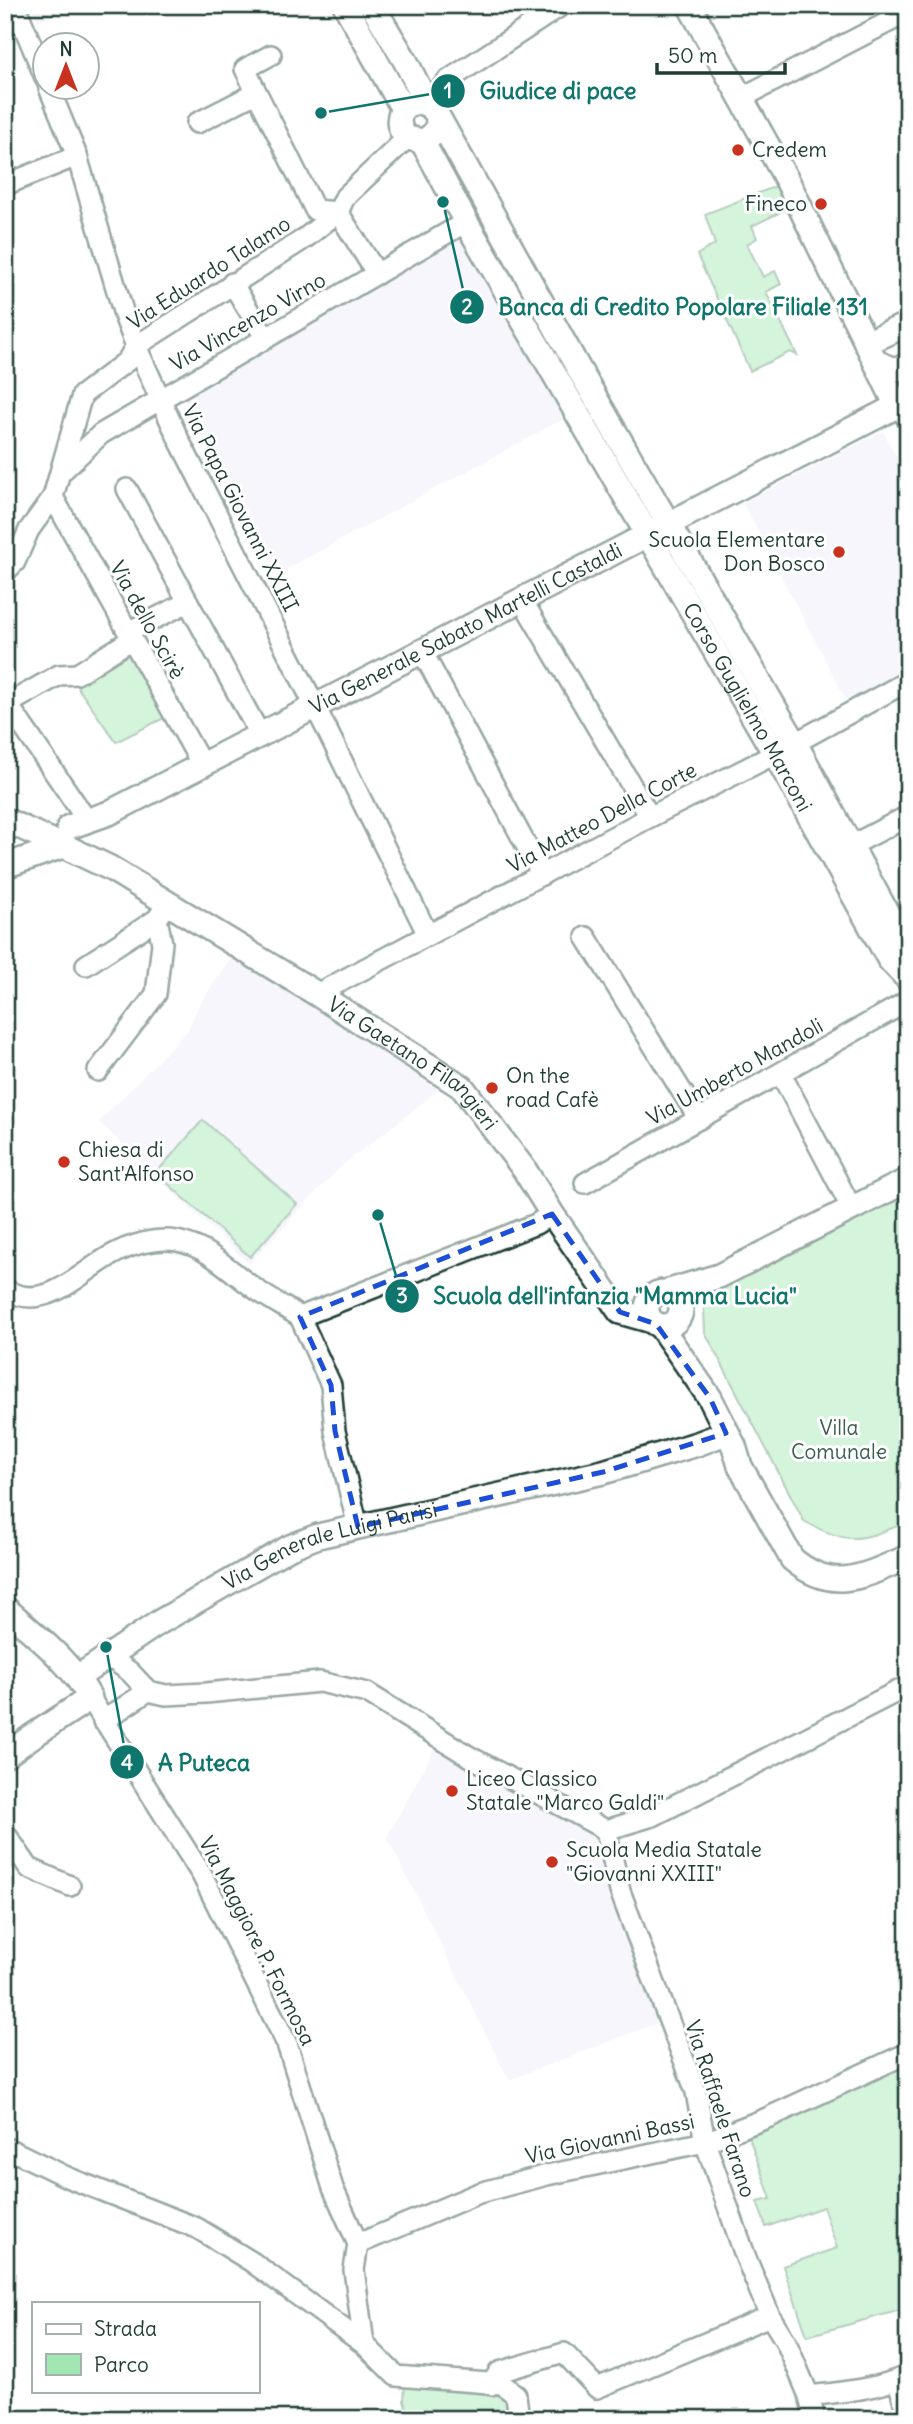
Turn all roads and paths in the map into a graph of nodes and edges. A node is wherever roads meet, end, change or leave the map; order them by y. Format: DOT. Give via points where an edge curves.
graph roads {
  1 [pos="15,5"];
  2 [pos="345,5"];
  3 [pos="562,5"];
  4 [pos="690,5"];
  5 [pos="908,12"];
  6 [pos="377,14"];
  7 [pos="362,36"];
  8 [pos="32,46"];
  9 [pos="271,55"];
  10 [pos="256,93"];
  11 [pos="741,98"];
  12 [pos="55,102"];
  13 [pos="427,103"];
  14 [pos="403,109"];
  15 [pos="197,123"];
  16 [pos="415,139"];
  17 [pos="77,156"];
  18 [pos="5,185"];
  19 [pos="338,212"];
  20 [pos="466,222"];
  21 [pos="377,274"];
  22 [pos="232,284"];
  23 [pos="543,301"];
  24 [pos="520,314"];
  25 [pos="908,324"];
  26 [pos="265,337"];
  27 [pos="136,346"];
  28 [pos="870,352"];
  29 [pos="908,365"];
  30 [pos="908,382"];
  31 [pos="595,397"];
  32 [pos="160,400"];
  33 [pos="574,408"];
  34 [pos="902,416"];
  35 [pos="61,472"];
  36 [pos="127,489"];
  37 [pos="53,497"];
  38 [pos="658,529"];
  39 [pos="5,572"];
  40 [pos="522,600"];
  41 [pos="188,602"];
  42 [pos="130,636"];
  43 [pos="422,651"];
  44 [pos="908,681"];
  45 [pos="315,706"];
  46 [pos="9,713"];
  47 [pos="260,735"];
  48 [pos="785,749"];
  49 [pos="202,765"];
  50 [pos="908,816"];
  51 [pos="650,817"];
  52 [pos="5,820"];
  53 [pos="74,834"];
  54 [pos="39,836"];
  55 [pos="841,851"];
  56 [pos="11,863"];
  57 [pos="542,875"];
  58 [pos="162,912"];
  59 [pos="428,935"];
  60 [pos="586,937"];
  61 [pos="908,952"];
  62 [pos="86,965"];
  63 [pos="908,979"];
  64 [pos="317,994"];
  65 [pos="908,1001"];
  66 [pos="98,1071"];
  67 [pos="781,1074"];
  68 [pos="699,1119"];
  69 [pos="908,1180"];
  70 [pos="585,1183"];
  71 [pos="852,1209"];
  72 [pos="552,1214"];
  73 [pos="719,1276"];
  74 [pos="5,1289"];
  75 [pos="666,1292"];
  76 [pos="300,1317"];
  77 [pos="668,1318"];
  78 [pos="730,1439"];
  79 [pos="358,1527"];
  80 [pos="908,1547"];
  81 [pos="908,1557"];
  82 [pos="5,1608"];
  83 [pos="108,1656"];
  84 [pos="78,1677"];
  85 [pos="908,1686"];
  86 [pos="148,1691"];
  87 [pos="90,1698"];
  88 [pos="103,1721"];
  89 [pos="5,1756"];
  90 [pos="606,1830"];
  91 [pos="5,1833"];
  92 [pos="70,1886"];
  93 [pos="908,2053"];
  94 [pos="705,2142"];
  95 [pos="5,2147"];
  96 [pos="358,2244"];
  97 [pos="770,2316"];
  98 [pos="364,2344"];
  99 [pos="903,2377"];
  100 [pos="491,2385"];
  101 [pos="809,2396"];
  102 [pos="908,2418"];
  103 [pos="519,2419"];
  104 [pos="815,2419"];
  1 -- 8 [label="street"];
  2 -- 7 [label="street"];
  3 -- 13 [label="street" via="447,81"];
  4 -- 11 [label="street"];
  5 -- 11 [label="street"];
  6 -- 7 [label="street"];
  6 -- 13 [label="street, Corso Guglielmo Marconi"];
  7 -- 14 [label="street"];
  9 -- 10 [label="street" via="244,69"];
  10 -- 15 [label="street"];
  10 -- 19 [label="street" via="315,210"];
  11 -- 28 [label="street" via="788,182"];
  12 -- 17 [label="street, Via Papa Giovanni XXIII"];
  13 -- 14 [label="street" via="414,102"];
  13 -- 16 [label="street" via="433,135"];
  13 -- 23 [label="street, Corso Guglielmo Marconi"];
  14 -- 16 [label="street" via="400,128"];
  16 -- 19 [label="street, Via Eduardo Talamo" via="345,197"];
  16 -- 20 [label="street, Corso Guglielmo Marconi"];
  17 -- 18 [label="street"];
  17 -- 27 [label="street, Via Papa Giovanni XXIII"];
  19 -- 21 [label="street"];
  19 -- 22 [label="street, Via Eduardo Talamo"];
  20 -- 21 [label="street, Via Vincenzo Virno"];
  20 -- 24 [label="street, Corso Guglielmo Marconi"];
  21 -- 26 [label="street, Via Vincenzo Virno"];
  22 -- 26 [label="street"];
  22 -- 27 [label="street, Via Eduardo Talamo"];
  23 -- 24 [label="street"];
  23 -- 31 [label="street, Corso Guglielmo Marconi"];
  24 -- 33 [label="street, Corso Guglielmo Marconi"];
  25 -- 28 [label="street"];
  26 -- 32 [label="street, Via Vincenzo Virno"];
  27 -- 32 [label="street, Via Papa Giovanni XXIII"];
  27 -- 35 [label="street, Via Eduardo Talamo" via="127,361 82,395"];
  28 -- 29 [label="street" via="889,369"];
  28 -- 34 [label="street"];
  30 -- 34 [label="street"];
  31 -- 33 [label="street"];
  31 -- 38 [label="street, Corso Guglielmo Marconi"];
  32 -- 35 [label="street, Via Vincenzo Virno" via="101,435"];
  32 -- 45 [label="street, Via Papa Giovanni XXIII"];
  33 -- 38 [label="street, Corso Guglielmo Marconi"];
  34 -- 38 [label="street, Via Generale Sabato Martelli Castaldi"];
  35 -- 37 [label="street, Via Eduardo Talamo"];
  36 -- 41 [label="street"];
  37 -- 39 [label="street, Via Eduardo Talamo"];
  37 -- 42 [label="street, Via dello Scirè"];
  38 -- 40 [label="street, Via Generale Sabato Martelli Castaldi"];
  38 -- 48 [label="street, Corso Guglielmo Marconi"];
  40 -- 43 [label="street, Via Generale Sabato Martelli Castaldi"];
  40 -- 51 [label="street"];
  41 -- 42 [label="street"];
  41 -- 47 [label="street"];
  42 -- 46 [label="street" via="77,674 59,675"];
  42 -- 49 [label="street, Via dello Scirè"];
  43 -- 45 [label="street, Via Generale Sabato Martelli Castaldi"];
  43 -- 57 [label="street"];
  44 -- 48 [label="street, Via Matteo Della Corte"];
  45 -- 47 [label="street, Via Generale Sabato Martelli Castaldi"];
  45 -- 59 [label="street, Via Papa Giovanni XXIII"];
  46 -- 53 [label="street"];
  47 -- 49 [label="street, Via Generale Sabato Martelli Castaldi"];
  48 -- 51 [label="street, Via Matteo Della Corte"];
  48 -- 55 [label="street, Corso Guglielmo Marconi"];
  49 -- 53 [label="street, Via Generale Sabato Martelli Castaldi"];
  50 -- 55 [label="street"];
  51 -- 57 [label="street, Via Matteo Della Corte"];
  52 -- 54 [label="street, Via Gaetano Filangieri"];
  53 -- 54 [label="street, Via Gaetano Filangieri"];
  53 -- 56 [label="street, Via Generale Sabato Martelli Castaldi"];
  53 -- 58 [label="street, Via Gaetano Filangieri"];
  54 -- 56 [label="street"];
  55 -- 61 [label="street, Corso Guglielmo Marconi"];
  55 -- 63 [label="street, Corso Guglielmo Marconi" via="889,959"];
  57 -- 59 [label="street, Via Matteo Della Corte"];
  58 -- 62 [label="street"];
  58 -- 64 [label="street, Via Gaetano Filangieri"];
  58 -- 66 [label="street" via="156,994"];
  59 -- 64 [label="street, Via Matteo Della Corte"];
  60 -- 68 [label="street"];
  64 -- 72 [label="street, Via Gaetano Filangieri" via="461,1087 524,1168"];
  65 -- 67 [label="street, Via Umberto Mandoli"];
  67 -- 68 [label="street, Via Umberto Mandoli"];
  67 -- 71 [label="street"];
  68 -- 70 [label="street, Via Umberto Mandoli"];
  69 -- 71 [label="street"];
  71 -- 73 [label="street"];
  72 -- 76 [label="street"];
  72 -- 77 [label="street, Via Gaetano Filangieri" via="620,1312"];
  73 -- 75 [label="street"];
  73 -- 77 [label="street"];
  74 -- 76 [label="street" via="22,1296 47,1295 111,1255 158,1240 177,1241 201,1249"];
  75 -- 77 [label="street" via="675,1296"];
  75 -- 77 [label="street" via="648,1301 647,1312"];
  76 -- 79 [label="street" via="331,1385 335,1431"];
  77 -- 78 [label="street" via="685,1362"];
  78 -- 79 [label="street, Via Generale Luigi Parisi"];
  78 -- 80 [label="street" via="750,1462 801,1550 815,1563 843,1569"];
  78 -- 81 [label="street" via="740,1466 792,1559 803,1569 827,1579 845,1580"];
  79 -- 83 [label="street, Via Generale Luigi Parisi" via="290,1547"];
  82 -- 84 [label="street"];
  83 -- 84 [label="street, Via Generale Luigi Parisi"];
  83 -- 86 [label="street"];
  84 -- 87 [label="street"];
  85 -- 90 [label="street" via="653,1816"];
  86 -- 88 [label="street"];
  86 -- 90 [label="street" via="206,1693 320,1682 367,1693 467,1755"];
  87 -- 88 [label="street, Via Maggiore P. Formosa"];
  87 -- 89 [label="street"];
  88 -- 96 [label="street, Via Maggiore P. Formosa" via="202,1875 287,2044 333,2188"];
  90 -- 94 [label="street, Via Raffaele Farano" via="620,1891 696,2092"];
  91 -- 92 [label="street" via="29,1868"];
  93 -- 94 [label="street, Via Giovanni Bassi"];
  94 -- 96 [label="street, Via Giovanni Bassi" via="479,2193"];
  94 -- 97 [label="street, Via Raffaele Farano"];
  95 -- 98 [label="street" via="69,2178 197,2228"];
  96 -- 98 [label="street, Via Maggiore P. Formosa" via="354,2270"];
  97 -- 100 [label="street" via="597,2388 564,2353 499,2372"];
  97 -- 101 [label="street, Via Raffaele Farano"];
  98 -- 100 [label="street" via="396,2376"];
  99 -- 101 [label="street"];
  99 -- 102 [label="street"];
  100 -- 103 [label="street" via="502,2384 516,2395"];
  101 -- 104 [label="street, Via Raffaele Farano"];
}
